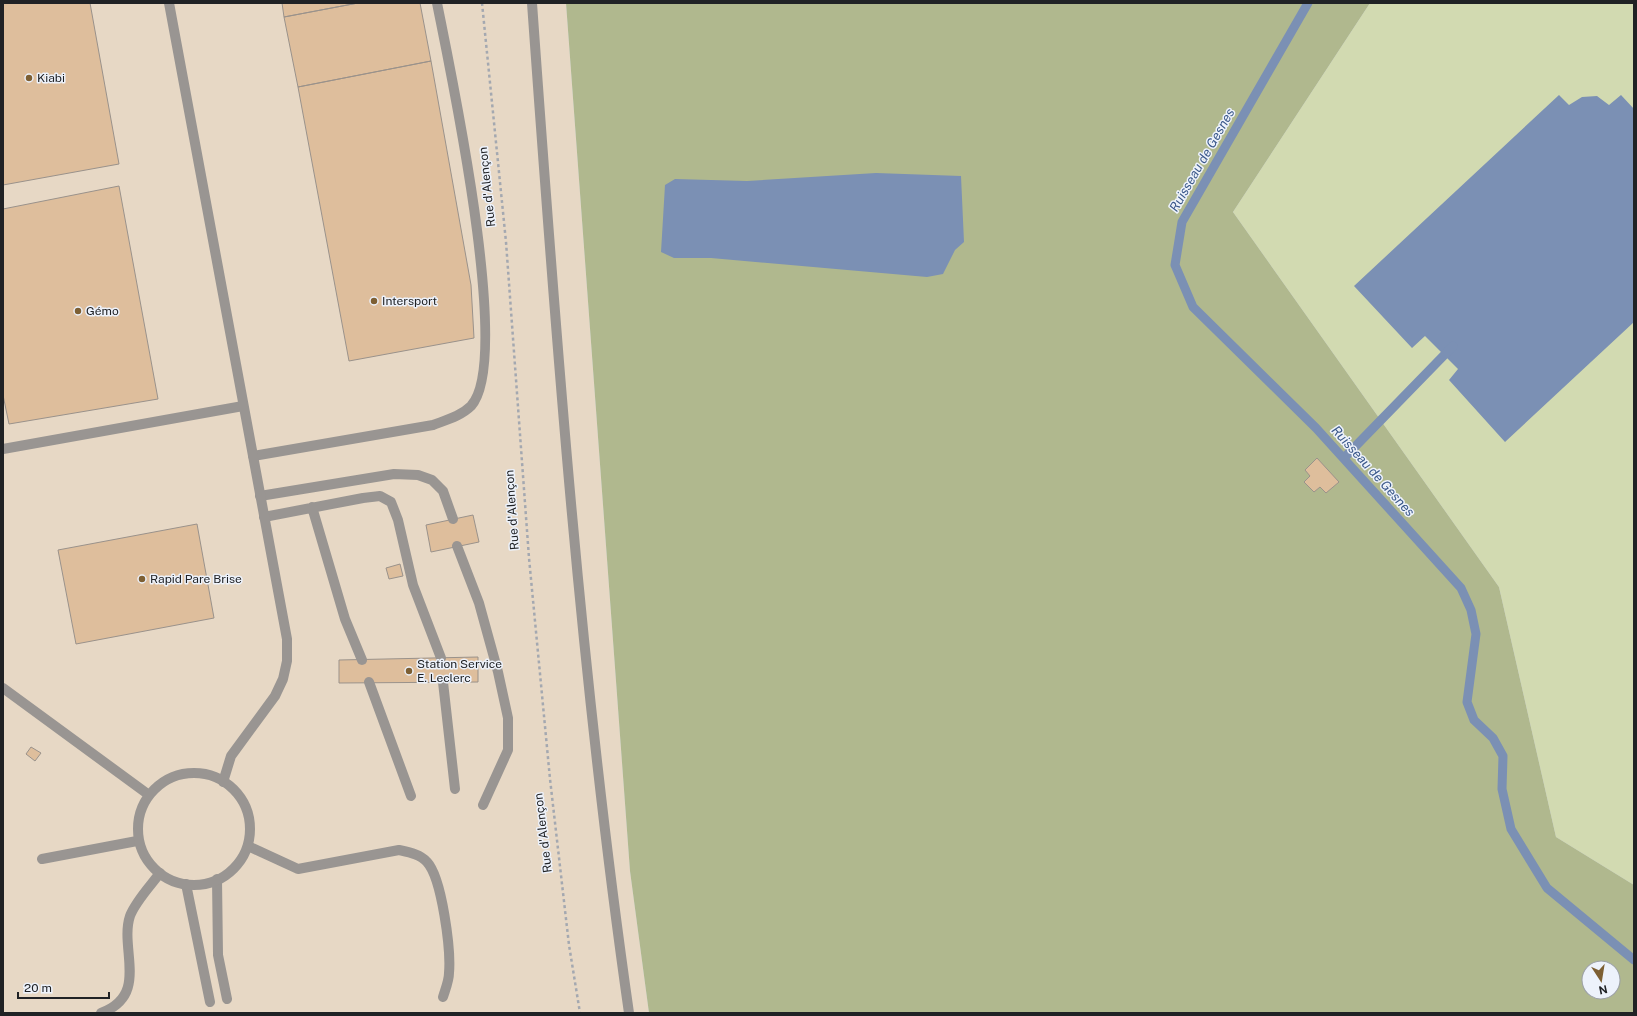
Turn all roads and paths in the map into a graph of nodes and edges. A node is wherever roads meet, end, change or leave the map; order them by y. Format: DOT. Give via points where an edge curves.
graph roads {
  1 [pos="169,3"];
  2 [pos="437,3"];
  3 [pos="482,3"];
  4 [pos="532,3"];
  5 [pos="243,406"];
  6 [pos="3,448"];
  7 [pos="253,456"];
  8 [pos="260,496"];
  9 [pos="312,507"];
  10 [pos="264,516"];
  11 [pos="453,519"];
  12 [pos="458,546"];
  13 [pos="441,658"];
  14 [pos="362,660"];
  15 [pos="369,682"];
  16 [pos="442,682"];
  17 [pos="3,688"];
  18 [pos="223,782"];
  19 [pos="455,789"];
  20 [pos="149,796"];
  21 [pos="411,796"];
  22 [pos="483,805"];
  23 [pos="137,841"];
  24 [pos="248,846"];
  25 [pos="42,858"];
  26 [pos="160,873"];
  27 [pos="217,879"];
  28 [pos="186,884"];
  29 [pos="443,997"];
  30 [pos="227,999"];
  31 [pos="210,1002"];
  32 [pos="101,1013"];
  33 [pos="580,1013"];
  34 [pos="629,1013"];
  1 -- 5 [label="street"];
  2 -- 7 [label="street" via="471,182 482,283 486,357 479,392 471,406 454,418 433,425"];
  3 -- 33 [label="path, Rue d'Alençon" via="506,242 529,558 550,779 569,945"];
  4 -- 34 [label="street" via="560,393 610,882"];
  5 -- 6 [label="street"];
  5 -- 7 [label="street"];
  7 -- 8 [label="street"];
  8 -- 10 [label="street"];
  8 -- 11 [label="street" via="394,474 418,475 432,480 443,491"];
  9 -- 10 [label="street"];
  9 -- 13 [label="street" via="380,496 391,502 398,520 413,585"];
  9 -- 14 [label="street" via="344,619"];
  10 -- 18 [label="street" via="288,639 287,661 283,679 275,696 231,756"];
  12 -- 22 [label="street" via="479,603 508,718 508,750"];
  15 -- 21 [label="street"];
  16 -- 19 [label="street"];
  17 -- 20 [label="street"];
  18 -- 20 [label="street" via="212,774 182,772 155,786"];
  18 -- 24 [label="street" via="236,790 250,817"];
  20 -- 23 [label="street" via="139,811"];
  23 -- 25 [label="street"];
  23 -- 26 [label="street" via="151,867"];
  24 -- 27 [label="street" via="232,871"];
  24 -- 29 [label="street" via="298,869 399,850 413,853 427,862 436,879 446,924 450,974"];
  26 -- 28 [label="street" via="176,883"];
  26 -- 32 [label="street" via="133,908 130,916 130,978 127,991 115,1006"];
  27 -- 28 [label="street" via="205,885"];
  27 -- 30 [label="street" via="218,955"];
  28 -- 31 [label="street"];
}
